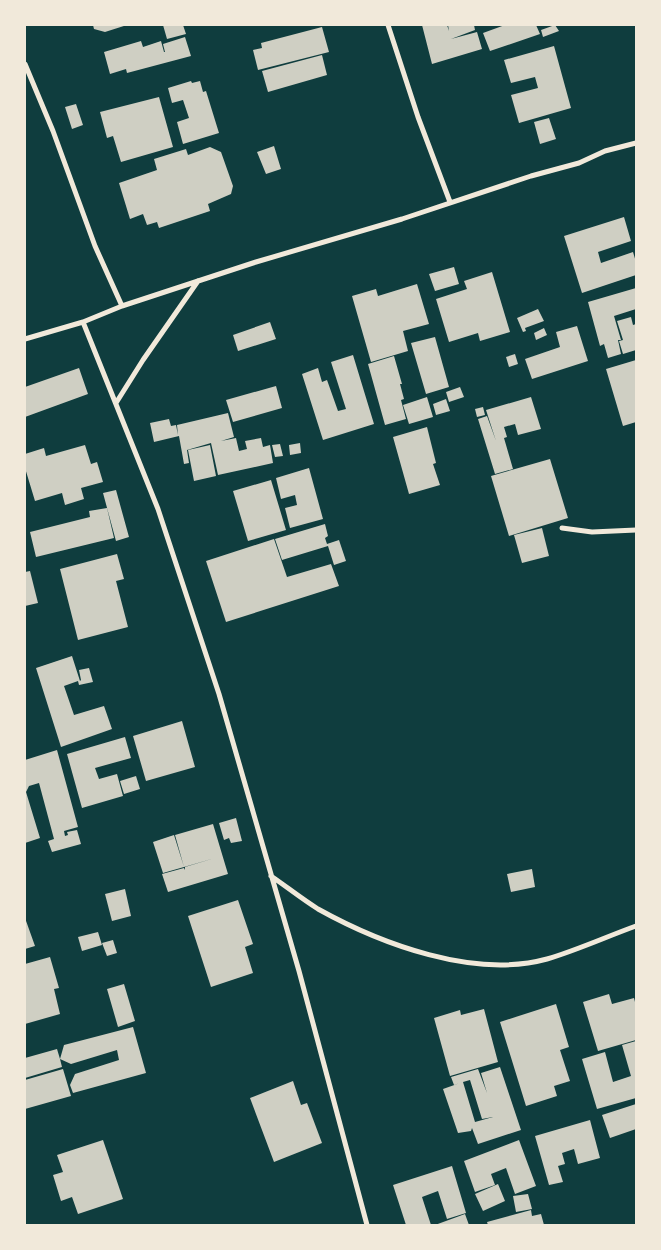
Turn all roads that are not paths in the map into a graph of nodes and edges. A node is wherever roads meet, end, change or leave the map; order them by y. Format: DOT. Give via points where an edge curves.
graph roads {
  1 [pos="388,25"];
  2 [pos="25,64"];
  3 [pos="636,143"];
  4 [pos="450,202"];
  5 [pos="198,281"];
  6 [pos="122,306"];
  7 [pos="83,322"];
  8 [pos="25,339"];
  9 [pos="116,403"];
  10 [pos="562,528"];
  11 [pos="636,530"];
  12 [pos="272,876"];
  13 [pos="636,926"];
  14 [pos="367,1225"];
  1 -- 4 [label="street"];
  2 -- 6 [label="street" via="95,246"];
  3 -- 4 [label="street"];
  4 -- 5 [label="street"];
  5 -- 6 [label="street"];
  5 -- 9 [label="street"];
  6 -- 7 [label="street"];
  7 -- 8 [label="street"];
  7 -- 9 [label="street"];
  9 -- 12 [label="street" via="158,509 220,694"];
  10 -- 11 [label="street" via="592,532"];
  12 -- 13 [label="street" via="316,908 364,931 416,951 464,962 493,965 546,959"];
  12 -- 14 [label="street"];
}
